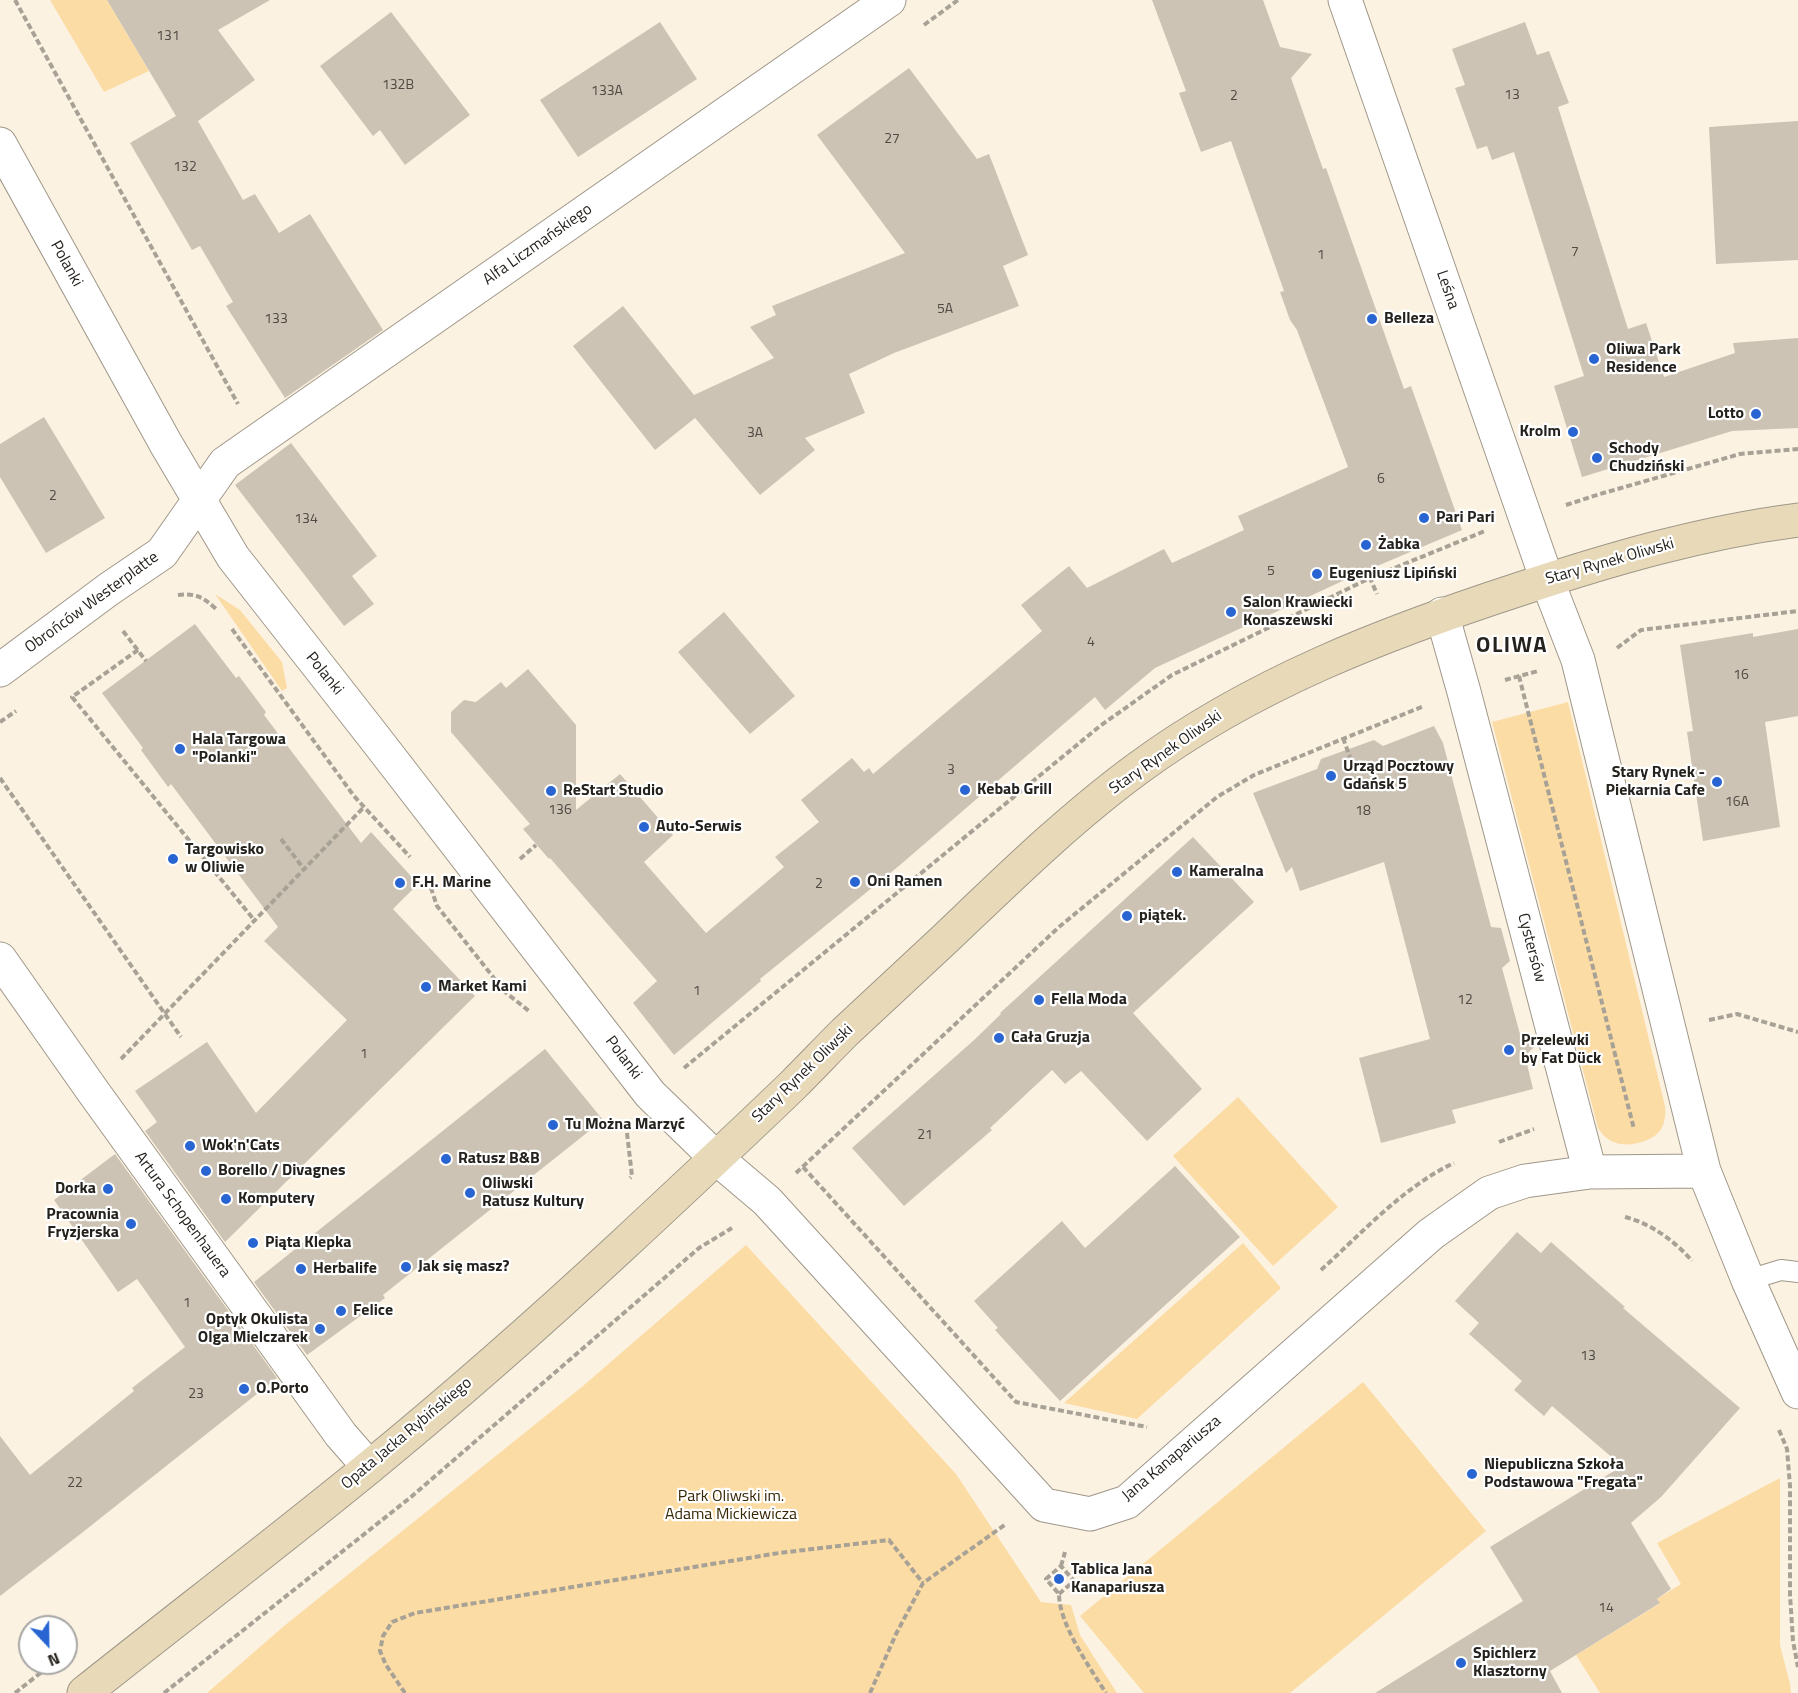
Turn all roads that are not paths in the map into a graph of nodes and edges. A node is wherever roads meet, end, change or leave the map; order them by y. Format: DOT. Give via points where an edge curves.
graph roads {
  1 [pos="889,0"];
  2 [pos="1346,0"];
  3 [pos="0,144"];
  4 [pos="198,501"];
  5 [pos="1798,520"];
  6 [pos="1547,580"];
  7 [pos="1442,614"];
  8 [pos="0,670"];
  9 [pos="0,959"];
  10 [pos="715,1158"];
  11 [pos="1590,1172"];
  12 [pos="1704,1172"];
  13 [pos="1798,1272"];
  14 [pos="1748,1280"];
  15 [pos="1798,1392"];
  16 [pos="369,1467"];
  17 [pos="84,1693"];
  1 -- 4 [label="street, Alfa Liczmańskiego" via="225,463"];
  2 -- 6 [label="street, Leśna"];
  3 -- 4 [label="street, Polanki"];
  4 -- 8 [label="street, Obrońców Westerplatte" via="162,553"];
  4 -- 10 [label="street, Polanki" via="233,557 650,1094"];
  5 -- 6 [label="main road, Stary Rynek Oliwski" via="1652,548"];
  6 -- 7 [label="main road, Stary Rynek Oliwski"];
  6 -- 12 [label="street" via="1578,660"];
  7 -- 10 [label="main road, Stary Rynek Oliwski" via="1284,680 1203,723 1136,770 1010,876"];
  7 -- 11 [label="street, Cystersów"];
  9 -- 16 [label="street, Artura Schopenhauera" via="341,1435"];
  10 -- 11 [label="street, Jana Kanapariusza" via="766,1201 1044,1505 1090,1514 1127,1502 1431,1234 1489,1192 1525,1181"];
  10 -- 16 [label="main road, Opata Jacka Rybińskiego" via="518,1341"];
  11 -- 12 [label="street"];
  12 -- 14 [label="street"];
  13 -- 14 [label="lane" via="1781,1270"];
  14 -- 15 [label="street"];
  16 -- 17 [label="main road, Opata Jacka Rybińskiego"];
}
